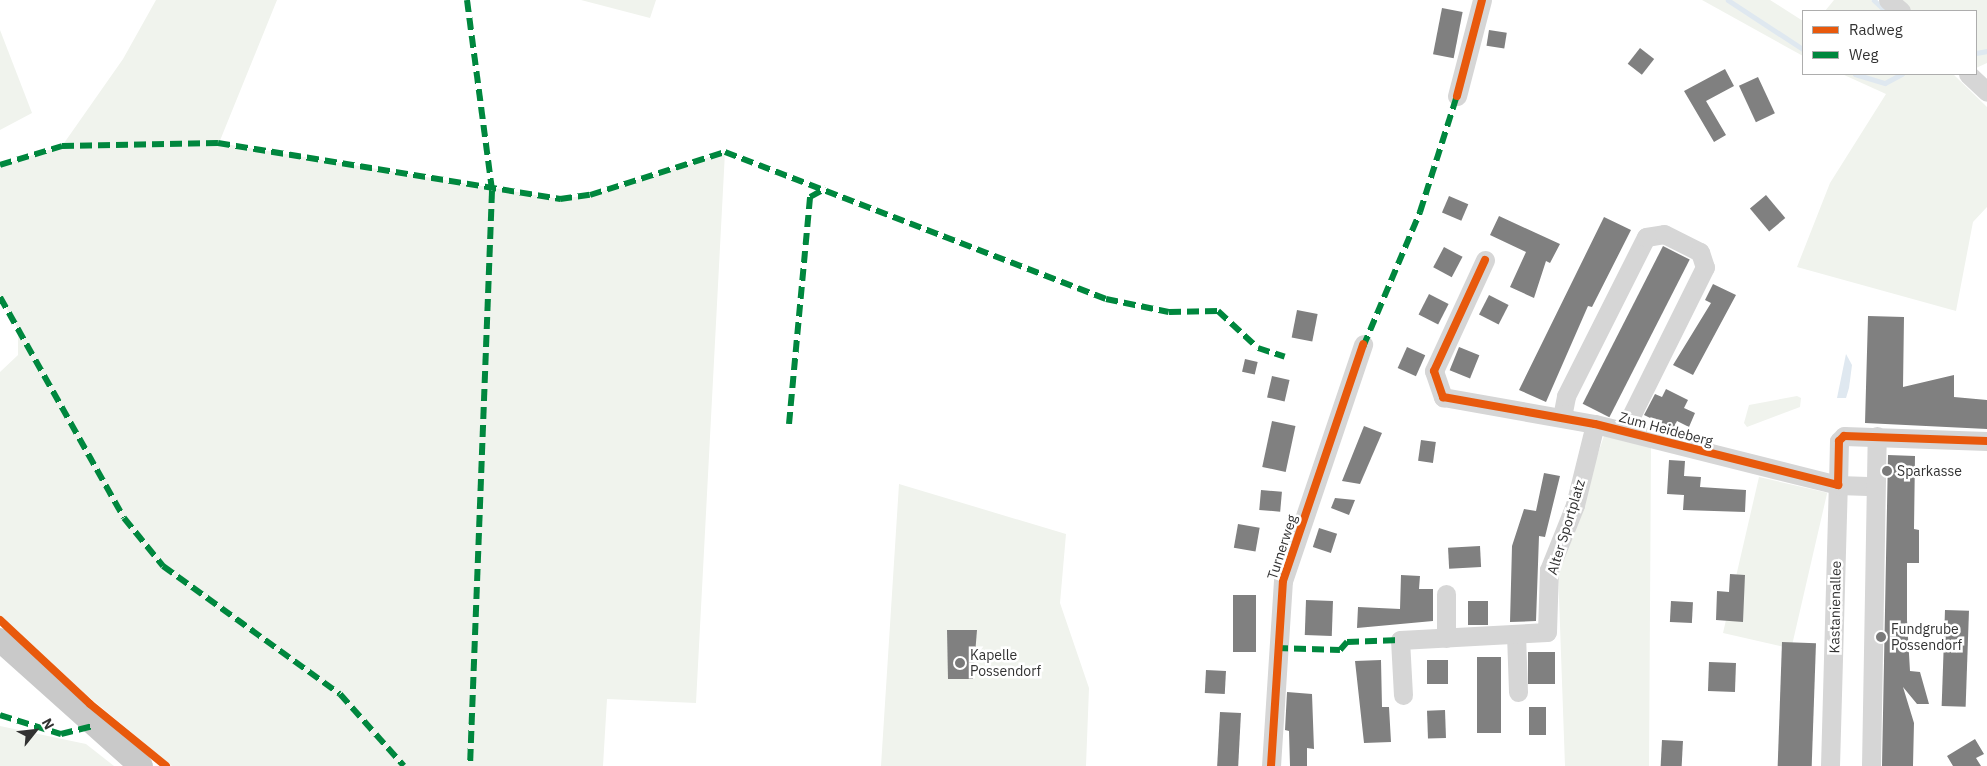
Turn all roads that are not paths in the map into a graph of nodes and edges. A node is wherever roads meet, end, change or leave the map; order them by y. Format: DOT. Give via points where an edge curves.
graph roads {
  1 [pos="1482,0"];
  2 [pos="1888,0"];
  3 [pos="1900,10"];
  4 [pos="1969,75"];
  5 [pos="1987,92"];
  6 [pos="1457,96"];
  7 [pos="1485,260"];
  8 [pos="1363,344"];
  9 [pos="1562,417"];
  10 [pos="1595,424"];
  11 [pos="1624,430"];
  12 [pos="1877,436"];
  13 [pos="1987,441"];
  14 [pos="1838,485"];
  15 [pos="1875,486"];
  16 [pos="1446,594"];
  17 [pos="1516,634"];
  18 [pos="1446,638"];
  19 [pos="0,640"];
  20 [pos="1518,692"];
  21 [pos="1403,695"];
  22 [pos="141,766"];
  23 [pos="1271,766"];
  24 [pos="1830,766"];
  25 [pos="1871,766"];
  1 -- 6 [label="street"];
  2 -- 3 [label="street"];
  4 -- 5 [label="street"];
  7 -- 9 [label="street, Zum Heideberg" via="1434,371 1436,384 1443,397"];
  8 -- 23 [label="street, Turnerweg" via="1283,581"];
  9 -- 10 [label="street, Zum Heideberg"];
  9 -- 11 [label="street, Zum Heideberg" via="1566,396 1646,237 1664,234 1700,252 1705,267"];
  10 -- 11 [label="street, Zum Heideberg"];
  10 -- 17 [label="street, Alter Sportplatz" via="1575,505 1549,570 1547,632"];
  11 -- 14 [label="street, Zum Heideberg"];
  12 -- 13 [label="street"];
  12 -- 14 [label="street" via="1844,436 1839,441"];
  12 -- 15 [label="street"];
  14 -- 15 [label="street"];
  14 -- 24 [label="street, Kastanienallee"];
  15 -- 25 [label="street"];
  16 -- 18 [label="street"];
  17 -- 18 [label="street, Alter Sportplatz"];
  17 -- 20 [label="street"];
  18 -- 21 [label="street, Alter Sportplatz" via="1400,640"];
  19 -- 22 [label="main road"];
}
